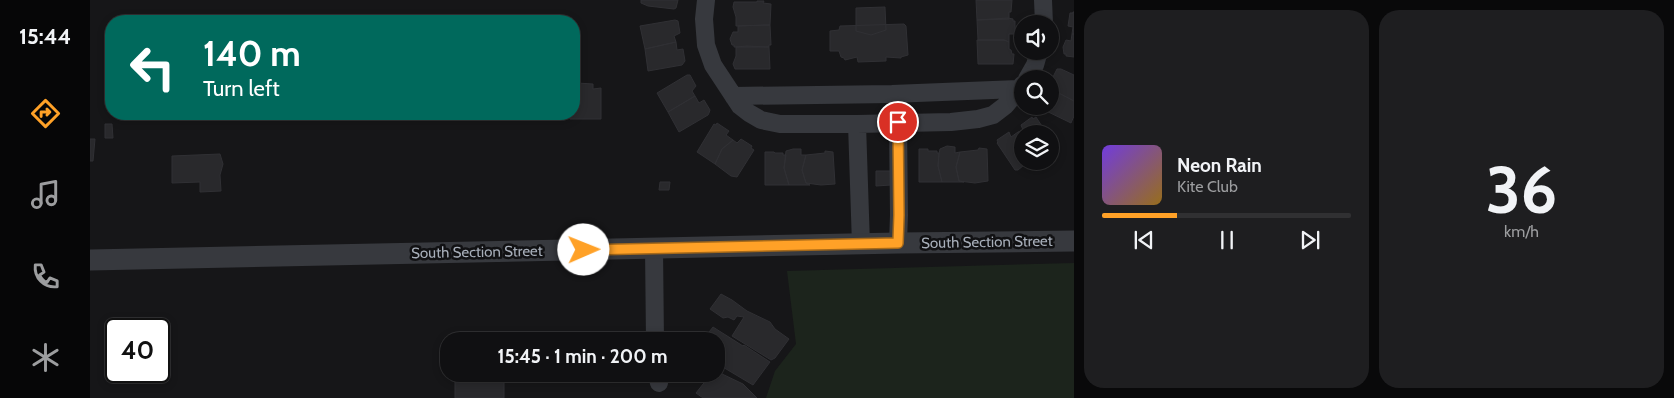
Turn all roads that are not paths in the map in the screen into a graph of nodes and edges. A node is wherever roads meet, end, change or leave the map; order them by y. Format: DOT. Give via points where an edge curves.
graph roads {
  1 [pos="706,0"];
  2 [pos="1043,0"];
  3 [pos="1044,15"];
  4 [pos="1014,85"];
  5 [pos="868,94"];
  6 [pos="1014,95"];
  7 [pos="733,96"];
  8 [pos="898,122"];
  9 [pos="863,124"];
  10 [pos="1074,241"];
  11 [pos="898,243"];
  12 [pos="861,245"];
  13 [pos="654,248"];
  14 [pos="90,260"];
  15 [pos="655,332"];
  1 -- 7 [label="street" via="706,44 713,65"];
  2 -- 3 [label="street"];
  4 -- 5 [label="street"];
  5 -- 7 [label="street"];
  5 -- 9 [label="street"];
  6 -- 8 [label="street" via="993,115 978,119"];
  7 -- 9 [label="street" via="761,120 780,124"];
  8 -- 9 [label="street"];
  8 -- 11 [label="street"];
  9 -- 12 [label="street"];
  10 -- 11 [label="street, South Section Street"];
  11 -- 12 [label="street, South Section Street"];
  12 -- 13 [label="street, South Section Street"];
  13 -- 14 [label="street, South Section Street"];
  13 -- 15 [label="street"];
}
